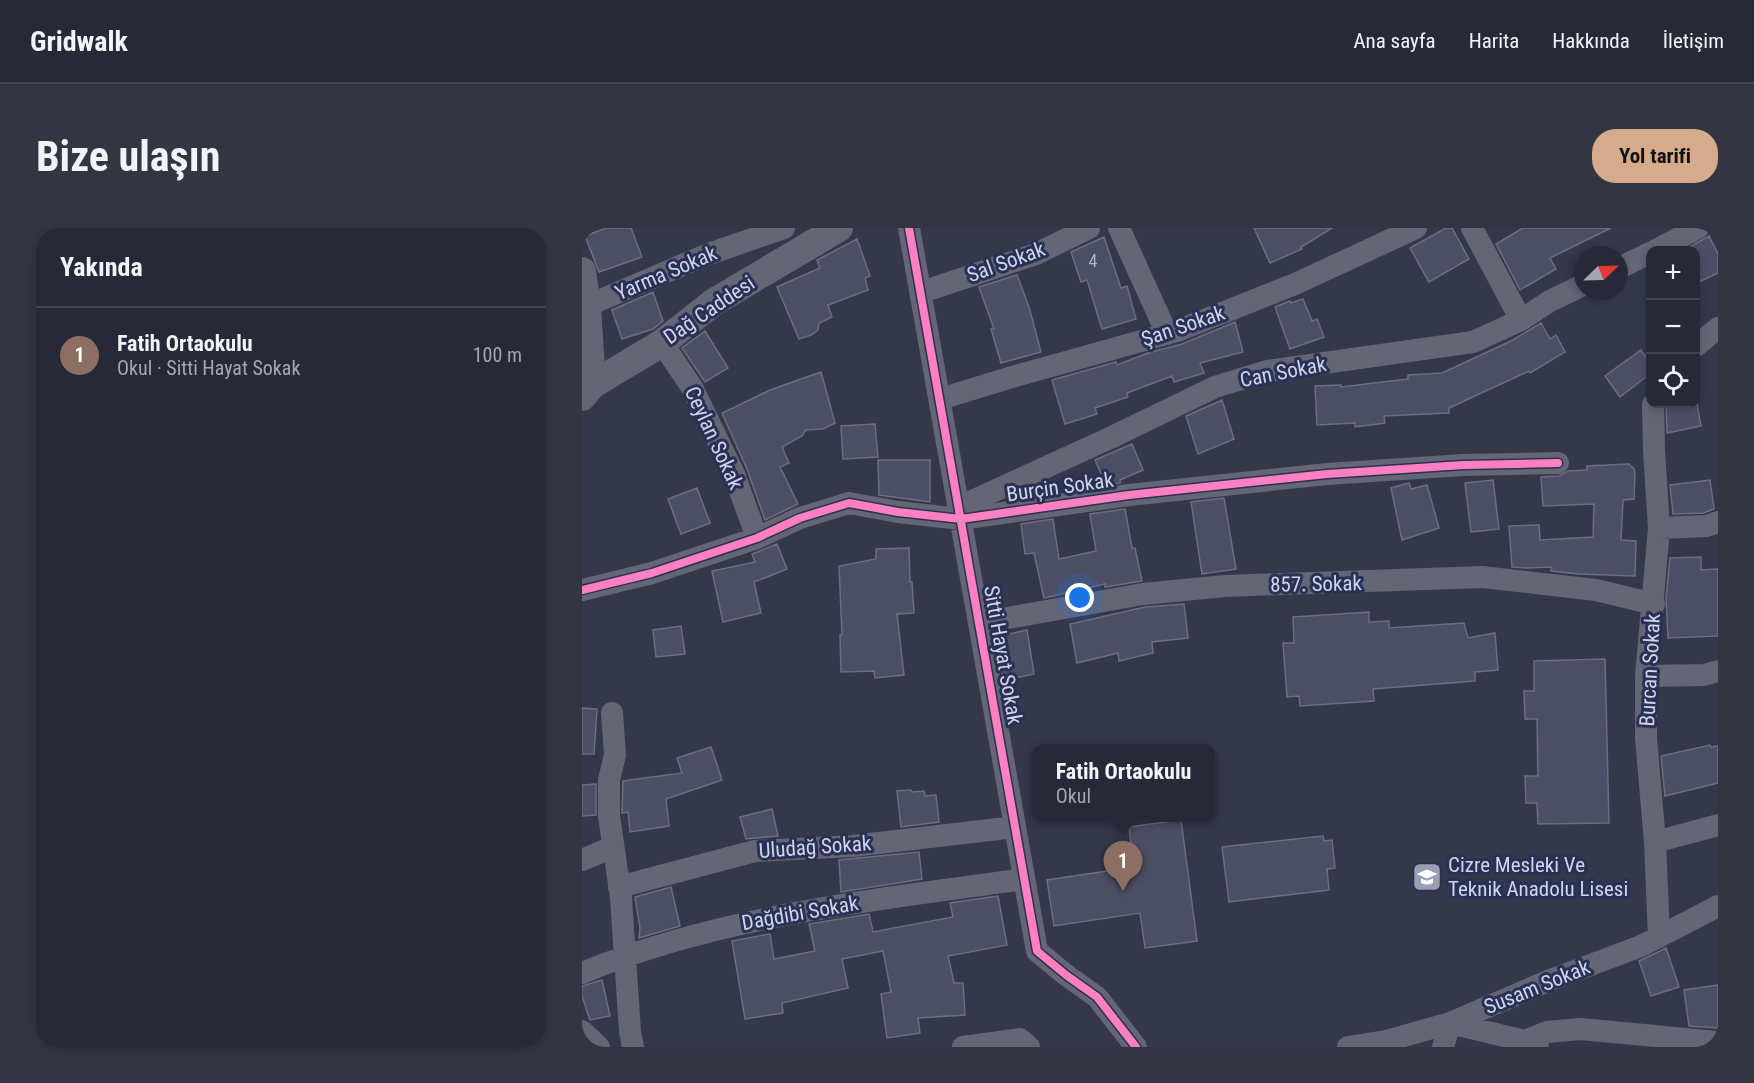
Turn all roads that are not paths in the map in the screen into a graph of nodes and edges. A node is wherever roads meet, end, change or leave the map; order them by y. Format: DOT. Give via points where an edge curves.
graph roads {
  1 [pos="784,228"];
  2 [pos="839,228"];
  3 [pos="909,228"];
  4 [pos="1089,228"];
  5 [pos="1119,228"];
  6 [pos="1416,228"];
  7 [pos="1472,228"];
  8 [pos="1698,228"];
  9 [pos="1664,246"];
  10 [pos="1646,255"];
  11 [pos="1628,264"];
  12 [pos="582,271"];
  13 [pos="1574,289"];
  14 [pos="922,292"];
  15 [pos="584,307"];
  16 [pos="1521,320"];
  17 [pos="1718,328"];
  18 [pos="1167,334"];
  19 [pos="1700,342"];
  20 [pos="662,343"];
  21 [pos="587,391"];
  22 [pos="940,399"];
  23 [pos="1653,408"];
  24 [pos="1558,463"];
  25 [pos="960,513"];
  26 [pos="1718,522"];
  27 [pos="1659,528"];
  28 [pos="757,538"];
  29 [pos="582,590"];
  30 [pos="1653,604"];
  31 [pos="979,623"];
  32 [pos="1718,671"];
  33 [pos="1646,676"];
  34 [pos="612,713"];
  35 [pos="1718,825"];
  36 [pos="1015,826"];
  37 [pos="1655,842"];
  38 [pos="613,848"];
  39 [pos="582,860"];
  40 [pos="1024,879"];
  41 [pos="619,887"];
  42 [pos="1716,913"];
  43 [pos="1659,937"];
  44 [pos="625,955"];
  45 [pos="582,972"];
  46 [pos="1450,1023"];
  47 [pos="582,1031"];
  48 [pos="1718,1042"];
  49 [pos="1532,1044"];
  50 [pos="1028,1045"];
  51 [pos="599,1047"];
  52 [pos="633,1047"];
  53 [pos="963,1047"];
  54 [pos="1136,1047"];
  55 [pos="1348,1047"];
  56 [pos="1443,1047"];
  1 -- 15 [label="street, Yarma Sokak" via="706,255"];
  2 -- 20 [label="street, Dağ Caddesi" via="714,302"];
  3 -- 14 [label="street, Sitti Hayat Sokak"];
  4 -- 14 [label="street, Sal Sokak" via="1036,254"];
  5 -- 18 [label="street"];
  6 -- 18 [label="street, Şan Sokak" via="1295,284"];
  7 -- 16 [label="street"];
  8 -- 9 [label="street"];
  10 -- 11 [label="street"];
  12 -- 15 [label="street"];
  13 -- 16 [label="street, Can Sokak"];
  14 -- 22 [label="street, Sitti Hayat Sokak"];
  15 -- 21 [label="street"];
  16 -- 25 [label="street, Can Sokak" via="1473,342 1267,371 1215,387"];
  17 -- 19 [label="street"];
  18 -- 22 [label="street, Şan Sokak"];
  20 -- 21 [label="street, Dağ Caddesi"];
  20 -- 28 [label="street, Ceylan Sokak" via="693,389 734,474"];
  22 -- 25 [label="street, Sitti Hayat Sokak"];
  23 -- 27 [label="street, Burcan Sokak"];
  24 -- 25 [label="street, Burçin Sokak" via="1328,474"];
  25 -- 28 [label="street, Burçin Sokak" via="898,512 849,503 800,518"];
  25 -- 31 [label="street, Sitti Hayat Sokak"];
  26 -- 27 [label="street"];
  27 -- 30 [label="street, Burcan Sokak"];
  28 -- 29 [label="street, Burçin Sokak" via="652,573"];
  30 -- 31 [label="street, 857. Sokak" via="1596,590 1482,577 1225,586 1143,594"];
  30 -- 33 [label="street, Burcan Sokak"];
  31 -- 36 [label="street, Sitti Hayat Sokak"];
  32 -- 33 [label="street" via="1704,675"];
  33 -- 37 [label="street, Burcan Sokak" via="1646,738"];
  34 -- 38 [label="street" via="615,755 609,780 609,816"];
  35 -- 37 [label="street"];
  36 -- 40 [label="street, Sitti Hayat Sokak"];
  36 -- 41 [label="street, Uludağ Sokak" via="853,846 755,851"];
  37 -- 43 [label="street, Burcan Sokak"];
  38 -- 39 [label="street"];
  38 -- 41 [label="street"];
  40 -- 44 [label="street, Dağdibi Sokak" via="740,923"];
  40 -- 54 [label="street, Sitti Hayat Sokak" via="1037,951 1097,997"];
  41 -- 44 [label="street"];
  42 -- 43 [label="street, Susam Sokak"];
  43 -- 46 [label="street, Susam Sokak"];
  44 -- 45 [label="street, Dağdibi Sokak"];
  44 -- 52 [label="street"];
  46 -- 49 [label="street"];
  46 -- 55 [label="street, Susam Sokak"];
  46 -- 56 [label="street"];
  47 -- 51 [label="street"];
  48 -- 49 [label="street" via="1581,1029 1548,1032"];
  50 -- 53 [label="street" via="1020,1039"];
}
